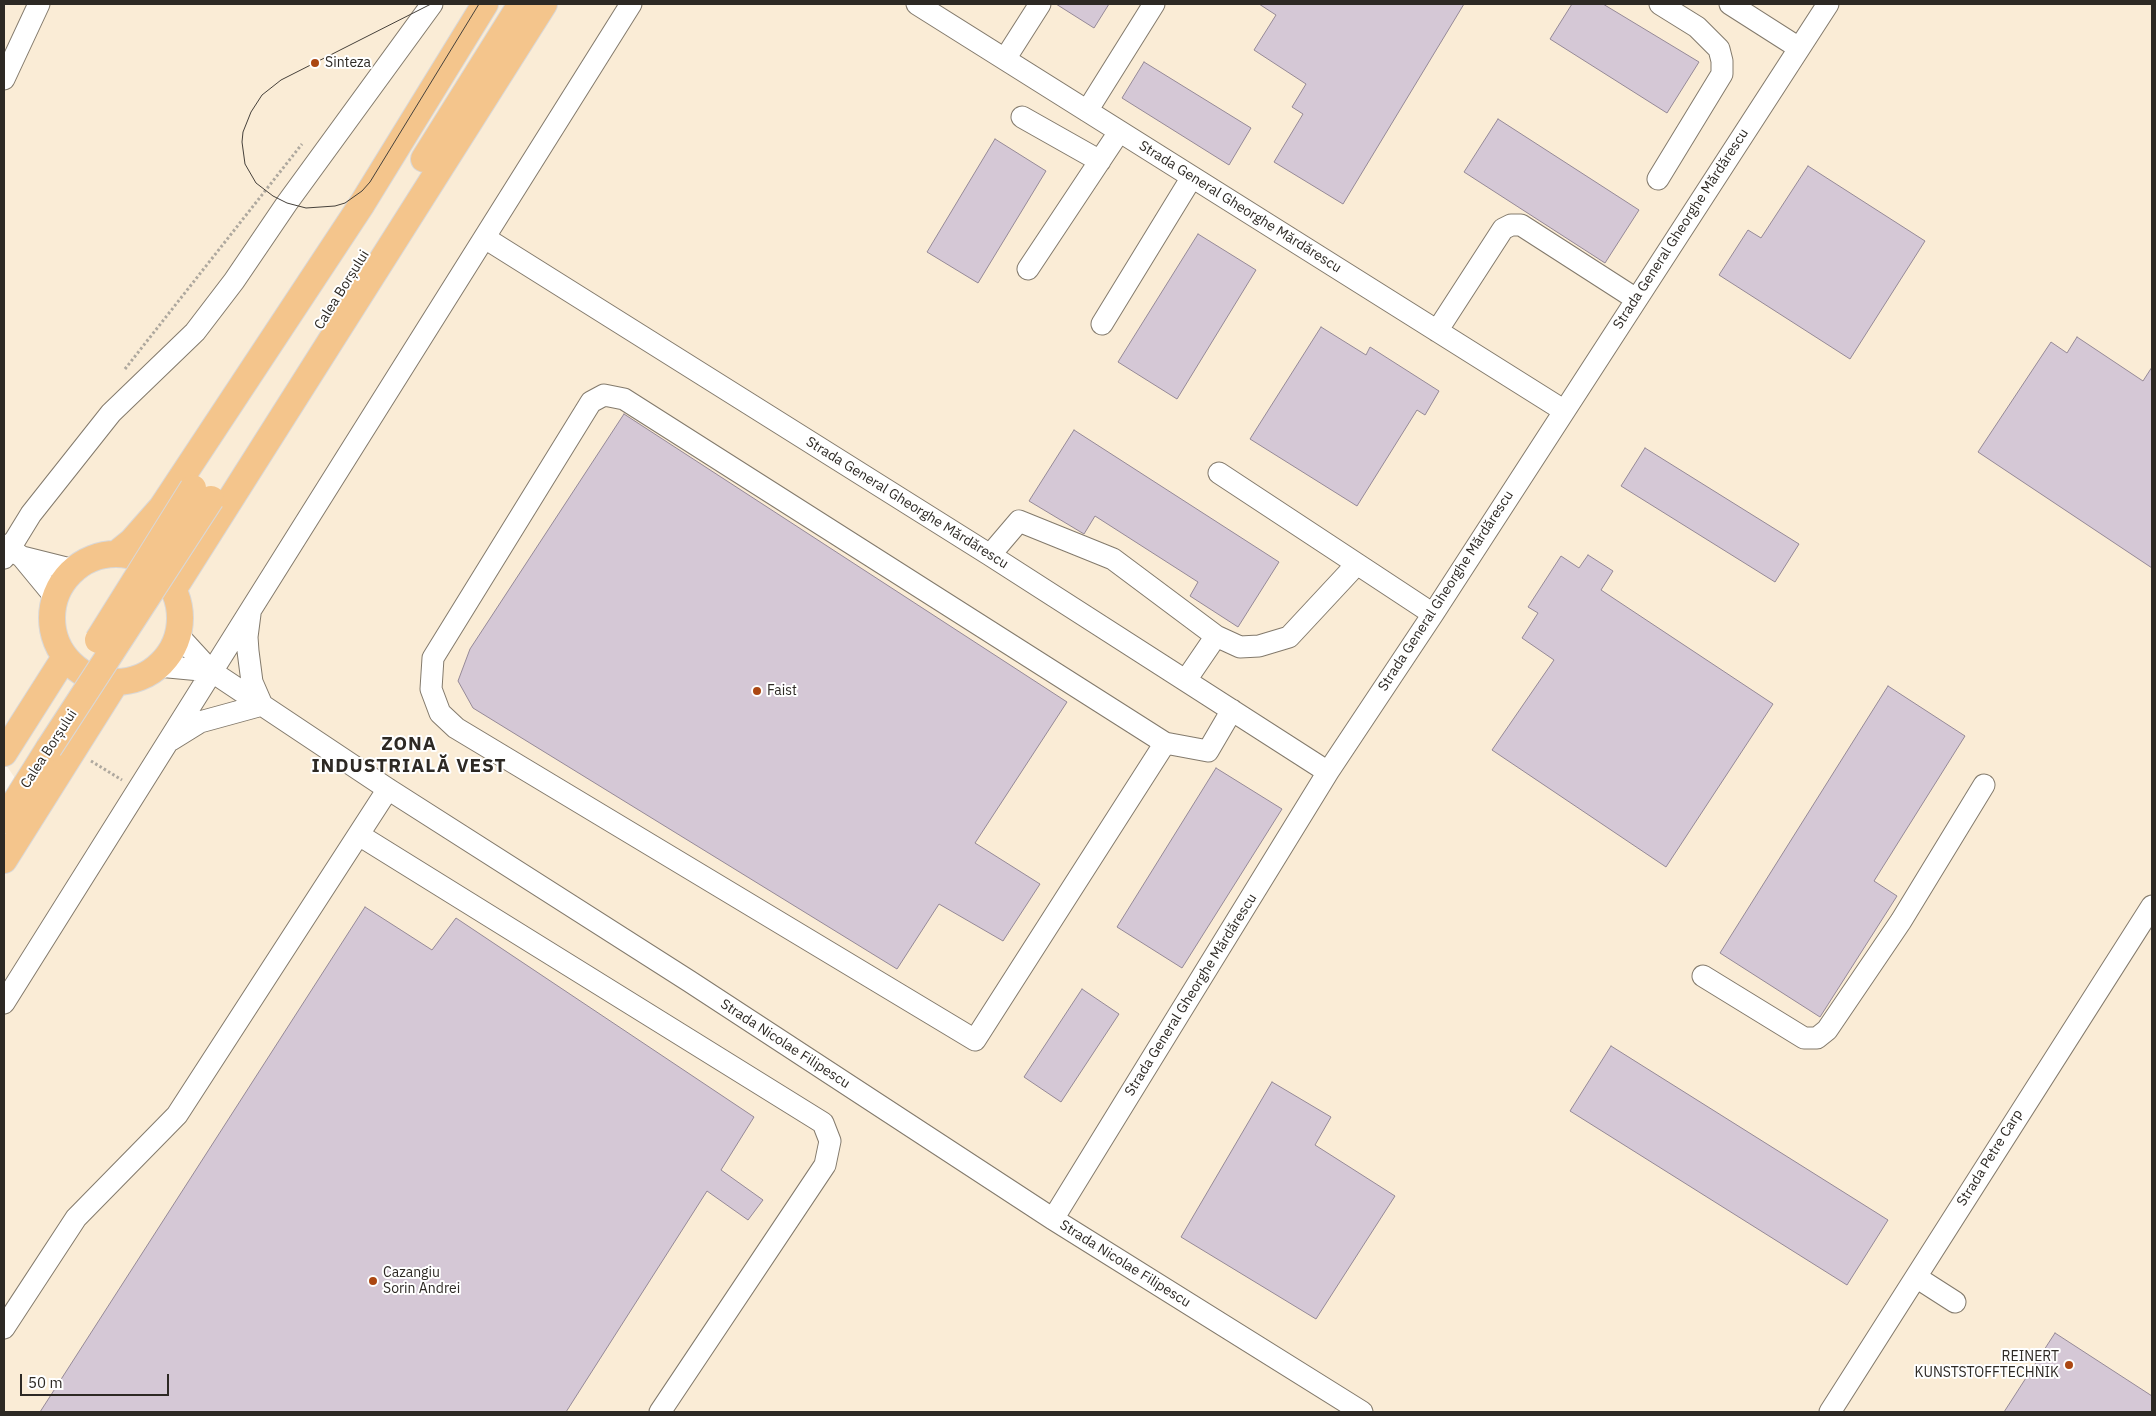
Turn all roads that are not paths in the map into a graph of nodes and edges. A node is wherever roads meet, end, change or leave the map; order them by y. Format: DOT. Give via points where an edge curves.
graph roads {
  1 [pos="39,4"];
  2 [pos="432,4"];
  3 [pos="485,4"];
  4 [pos="496,4"];
  5 [pos="521,4"];
  6 [pos="544,4"];
  7 [pos="631,4"];
  8 [pos="917,4"];
  9 [pos="1040,4"];
  10 [pos="1154,4"];
  11 [pos="1660,4"];
  12 [pos="1730,4"];
  13 [pos="1828,4"];
  14 [pos="1799,48"];
  15 [pos="1005,59"];
  16 [pos="4,79"];
  17 [pos="1087,112"];
  18 [pos="1022,117"];
  19 [pos="1119,132"];
  20 [pos="1100,161"];
  21 [pos="1192,177"];
  22 [pos="1658,179"];
  23 [pos="485,238"];
  24 [pos="1028,269"];
  25 [pos="1636,299"];
  26 [pos="1102,324"];
  27 [pos="1437,331"];
  28 [pos="1563,410"];
  29 [pos="1219,473"];
  30 [pos="202,494"];
  31 [pos="10,552"];
  32 [pos="116,554"];
  33 [pos="990,555"];
  34 [pos="1356,565"];
  35 [pos="74,570"];
  36 [pos="173,590"];
  37 [pos="55,597"];
  38 [pos="252,607"];
  39 [pos="1433,614"];
  40 [pos="177,634"];
  41 [pos="1216,636"];
  42 [pos="65,657"];
  43 [pos="158,666"];
  44 [pos="211,671"];
  45 [pos="1186,680"];
  46 [pos="116,682"];
  47 [pos="262,705"];
  48 [pos="1232,710"];
  49 [pos="167,743"];
  50 [pos="1165,743"];
  51 [pos="42,744"];
  52 [pos="4,753"];
  53 [pos="1328,772"];
  54 [pos="1984,785"];
  55 [pos="388,789"];
  56 [pos="4,790"];
  57 [pos="4,820"];
  58 [pos="359,835"];
  59 [pos="4,860"];
  60 [pos="2152,906"];
  61 [pos="1703,976"];
  62 [pos="4,1003"];
  63 [pos="1054,1219"];
  64 [pos="1916,1277"];
  65 [pos="1955,1302"];
  66 [pos="4,1328"];
  67 [pos="660,1412"];
  68 [pos="1362,1412"];
  69 [pos="1830,1412"];
  1 -- 16 [label="street"];
  2 -- 31 [label="street" via="195,332 111,413 31,514"];
  3 -- 32 [label="main road" via="362,204 162,507"];
  4 -- 30 [label="main road, Calea Borșului"];
  5 -- 30 [label="main road, Calea Borșului"];
  6 -- 36 [label="main road"];
  7 -- 23 [label="street"];
  8 -- 15 [label="street, Strada General Gheorghe Mărdărescu"];
  9 -- 15 [label="street"];
  10 -- 17 [label="street"];
  11 -- 22 [label="street" via="1696,27 1719,49 1722,74"];
  12 -- 14 [label="street"];
  13 -- 14 [label="street, Strada General Gheorghe Mărdărescu"];
  14 -- 25 [label="street, Strada General Gheorghe Mărdărescu"];
  15 -- 17 [label="street, Strada General Gheorghe Mărdărescu"];
  17 -- 19 [label="street, Strada General Gheorghe Mărdărescu"];
  18 -- 20 [label="street"];
  19 -- 20 [label="street"];
  19 -- 21 [label="street, Strada General Gheorghe Mărdărescu"];
  20 -- 24 [label="street"];
  21 -- 26 [label="street"];
  21 -- 27 [label="street, Strada General Gheorghe Mărdărescu"];
  23 -- 33 [label="street, Strada General Gheorghe Mărdărescu"];
  23 -- 38 [label="street"];
  25 -- 27 [label="street" via="1521,225 1511,225 1503,229"];
  25 -- 28 [label="street, Strada General Gheorghe Mărdărescu"];
  27 -- 28 [label="street, Strada General Gheorghe Mărdărescu"];
  28 -- 39 [label="street, Strada General Gheorghe Mărdărescu"];
  29 -- 34 [label="street"];
  30 -- 51 [label="main road, Calea Borșului, bridge"];
  31 -- 35 [label="street"];
  31 -- 37 [label="street"];
  32 -- 35 [label="main road" via="86,561"];
  32 -- 36 [label="main road" via="150,564"];
  33 -- 41 [label="street" via="1019,522 1113,559"];
  33 -- 45 [label="street, Strada General Gheorghe Mărdărescu"];
  34 -- 39 [label="street"];
  34 -- 41 [label="street" via="1289,637 1258,646 1240,647"];
  35 -- 37 [label="main road"];
  36 -- 40 [label="main road" via="179,612"];
  37 -- 42 [label="main road" via="53,628"];
  38 -- 44 [label="street"];
  38 -- 47 [label="street" via="248,651 252,682"];
  39 -- 53 [label="street, Strada General Gheorghe Mărdărescu"];
  40 -- 43 [label="main road" via="167,657"];
  40 -- 44 [label="street, Strada Nicolae Filipescu"];
  41 -- 45 [label="street"];
  42 -- 46 [label="main road" via="87,676"];
  42 -- 52 [label="main road"];
  43 -- 44 [label="street, Strada Nicolae Filipescu"];
  43 -- 46 [label="main road" via="136,678"];
  44 -- 47 [label="street, Strada Nicolae Filipescu"];
  44 -- 49 [label="street"];
  45 -- 48 [label="street, Strada General Gheorghe Mărdărescu"];
  46 -- 59 [label="main road"];
  47 -- 49 [label="street" via="200,722"];
  47 -- 55 [label="street, Strada Nicolae Filipescu"];
  48 -- 50 [label="street" via="1208,750"];
  48 -- 53 [label="street, Strada General Gheorghe Mărdărescu"];
  49 -- 62 [label="street"];
  50 -- 50 [label="street" via="975,1040 456,728 440,713 431,689 432,658 591,402 604,395 624,399"];
  51 -- 56 [label="main road, Calea Borșului"];
  51 -- 57 [label="main road, Calea Borșului"];
  53 -- 63 [label="street, Strada General Gheorghe Mărdărescu"];
  54 -- 61 [label="street" via="1901,921 1827,1030 1817,1038 1804,1038"];
  55 -- 58 [label="street"];
  55 -- 63 [label="street, Strada Nicolae Filipescu"];
  58 -- 66 [label="street" via="177,1115 76,1218"];
  58 -- 67 [label="street" via="823,1123 830,1141 825,1165"];
  60 -- 64 [label="street, Strada Petre Carp"];
  63 -- 68 [label="street, Strada Nicolae Filipescu"];
  64 -- 65 [label="street"];
  64 -- 69 [label="street, Strada Petre Carp"];
}
